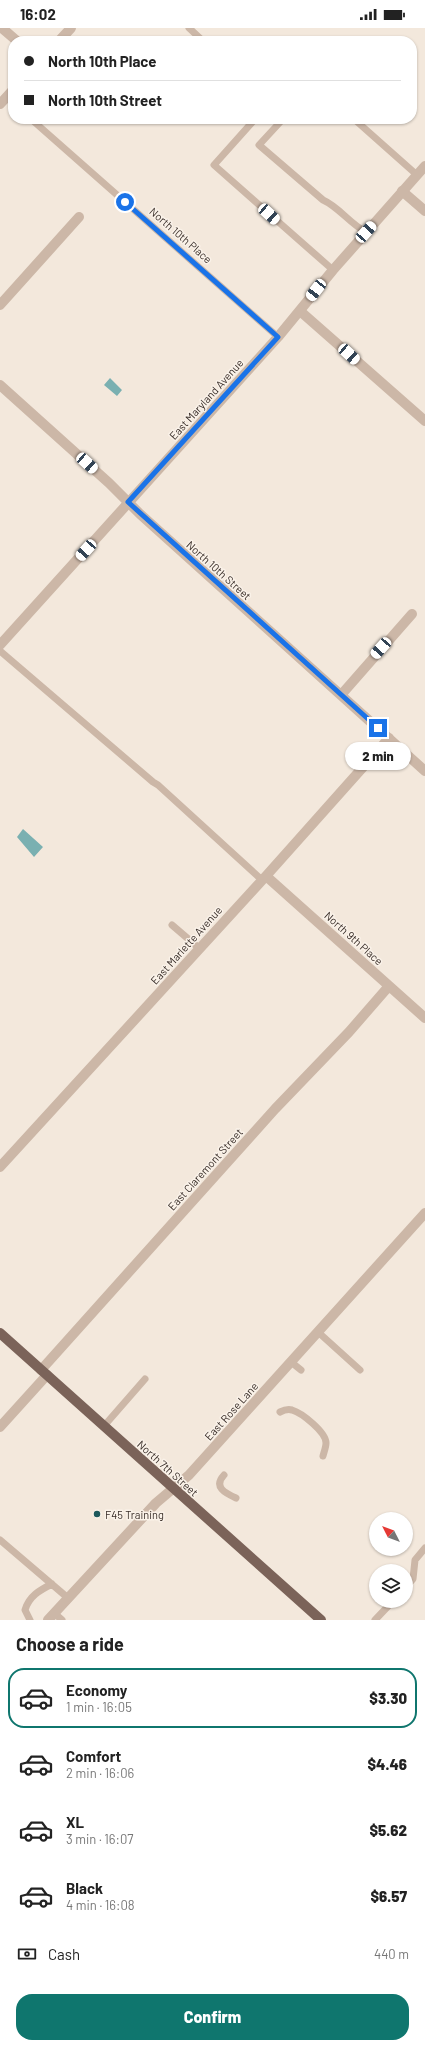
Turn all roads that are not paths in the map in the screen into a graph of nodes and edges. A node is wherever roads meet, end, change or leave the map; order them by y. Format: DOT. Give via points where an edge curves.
graph roads {
  1 [pos="2,28"];
  2 [pos="71,28"];
  3 [pos="189,28"];
  4 [pos="11,36"];
  5 [pos="64,36"];
  6 [pos="198,36"];
  7 [pos="37,124"];
  8 [pos="251,124"];
  9 [pos="278,124"];
  10 [pos="360,124"];
  11 [pos="425,166"];
  12 [pos="417,175"];
  13 [pos="402,191"];
  14 [pos="425,211"];
  15 [pos="79,217"];
  16 [pos="366,232"];
  17 [pos="332,270"];
  18 [pos="0,305"];
  19 [pos="300,311"];
  20 [pos="278,337"];
  21 [pos="0,385"];
  22 [pos="425,421"];
  23 [pos="128,502"];
  24 [pos="412,614"];
  25 [pos="0,645"];
  26 [pos="0,651"];
  27 [pos="341,695"];
  28 [pos="389,738"];
  29 [pos="425,771"];
  30 [pos="264,878"];
  31 [pos="172,925"];
  32 [pos="200,949"];
  33 [pos="389,986"];
  34 [pos="425,1018"];
  35 [pos="0,1167"];
  36 [pos="425,1213"];
  37 [pos="318,1332"];
  38 [pos="0,1333"];
  39 [pos="291,1362"];
  40 [pos="301,1370"];
  41 [pos="360,1370"];
  42 [pos="44,1372"];
  43 [pos="146,1379"];
  44 [pos="280,1412"];
  45 [pos="104,1426"];
  46 [pos="0,1427"];
  47 [pos="323,1456"];
  48 [pos="224,1475"];
  49 [pos="173,1488"];
  50 [pos="236,1498"];
  51 [pos="0,1540"];
  52 [pos="425,1548"];
  53 [pos="413,1579"];
  54 [pos="52,1584"];
  55 [pos="68,1598"];
  56 [pos="386,1608"];
  57 [pos="51,1616"];
  58 [pos="30,1620"];
  59 [pos="62,1620"];
  60 [pos="321,1620"];
  61 [pos="375,1620"];
  1 -- 4 [label="street"];
  2 -- 5 [label="street"];
  3 -- 6 [label="lane"];
  7 -- 20 [label="lane, North 10th Place"];
  8 -- 17 [label="lane" via="214,165"];
  9 -- 16 [label="lane" via="259,145 356,227"];
  10 -- 12 [label="lane"];
  11 -- 12 [label="street, East Maryland Avenue"];
  12 -- 13 [label="street, East Maryland Avenue"];
  13 -- 14 [label="street"];
  13 -- 16 [label="street, East Maryland Avenue"];
  15 -- 18 [label="street"];
  16 -- 17 [label="street, East Maryland Avenue"];
  17 -- 19 [label="street, East Maryland Avenue"];
  19 -- 20 [label="street, East Maryland Avenue"];
  19 -- 22 [label="street"];
  20 -- 23 [label="street, East Maryland Avenue"];
  21 -- 23 [label="street, North 10th Street"];
  23 -- 25 [label="street, East Maryland Avenue"];
  23 -- 27 [label="street, North 10th Street"];
  24 -- 27 [label="street"];
  26 -- 30 [label="lane"];
  27 -- 28 [label="street, North 10th Street"];
  28 -- 29 [label="street, North 10th Street"];
  28 -- 30 [label="street, East Marlette Avenue"];
  30 -- 32 [label="street, East Marlette Avenue"];
  30 -- 33 [label="street, North 9th Place"];
  31 -- 32 [label="lane"];
  32 -- 35 [label="street, East Marlette Avenue"];
  33 -- 34 [label="street, North 9th Place"];
  33 -- 42 [label="street, East Claremont Street" via="275,1109"];
  36 -- 37 [label="street, East Rose Lane"];
  37 -- 39 [label="street, East Rose Lane"];
  37 -- 41 [label="lane"];
  38 -- 42 [label="main road, North 7th Street"];
  39 -- 40 [label="lane"];
  39 -- 49 [label="street, East Rose Lane" via="189,1475"];
  42 -- 45 [label="main road, North 7th Street"];
  42 -- 46 [label="street, East Claremont Street"];
  43 -- 45 [label="lane"];
  44 -- 47 [label="lane" via="291,1410 301,1413 324,1435 326,1443"];
  45 -- 49 [label="main road, North 7th Street"];
  48 -- 50 [label="lane" via="219,1480 219,1485"];
  49 -- 55 [label="street, East Rose Lane" via="152,1507"];
  49 -- 60 [label="main road, North 7th Street"];
  51 -- 54 [label="lane"];
  52 -- 53 [label="lane" via="415,1560"];
  54 -- 55 [label="lane"];
  54 -- 58 [label="lane" via="27,1601 25,1610"];
  55 -- 57 [label="street, East Rose Lane"];
  56 -- 61 [label="lane"];
  57 -- 59 [label="lane"];
}
